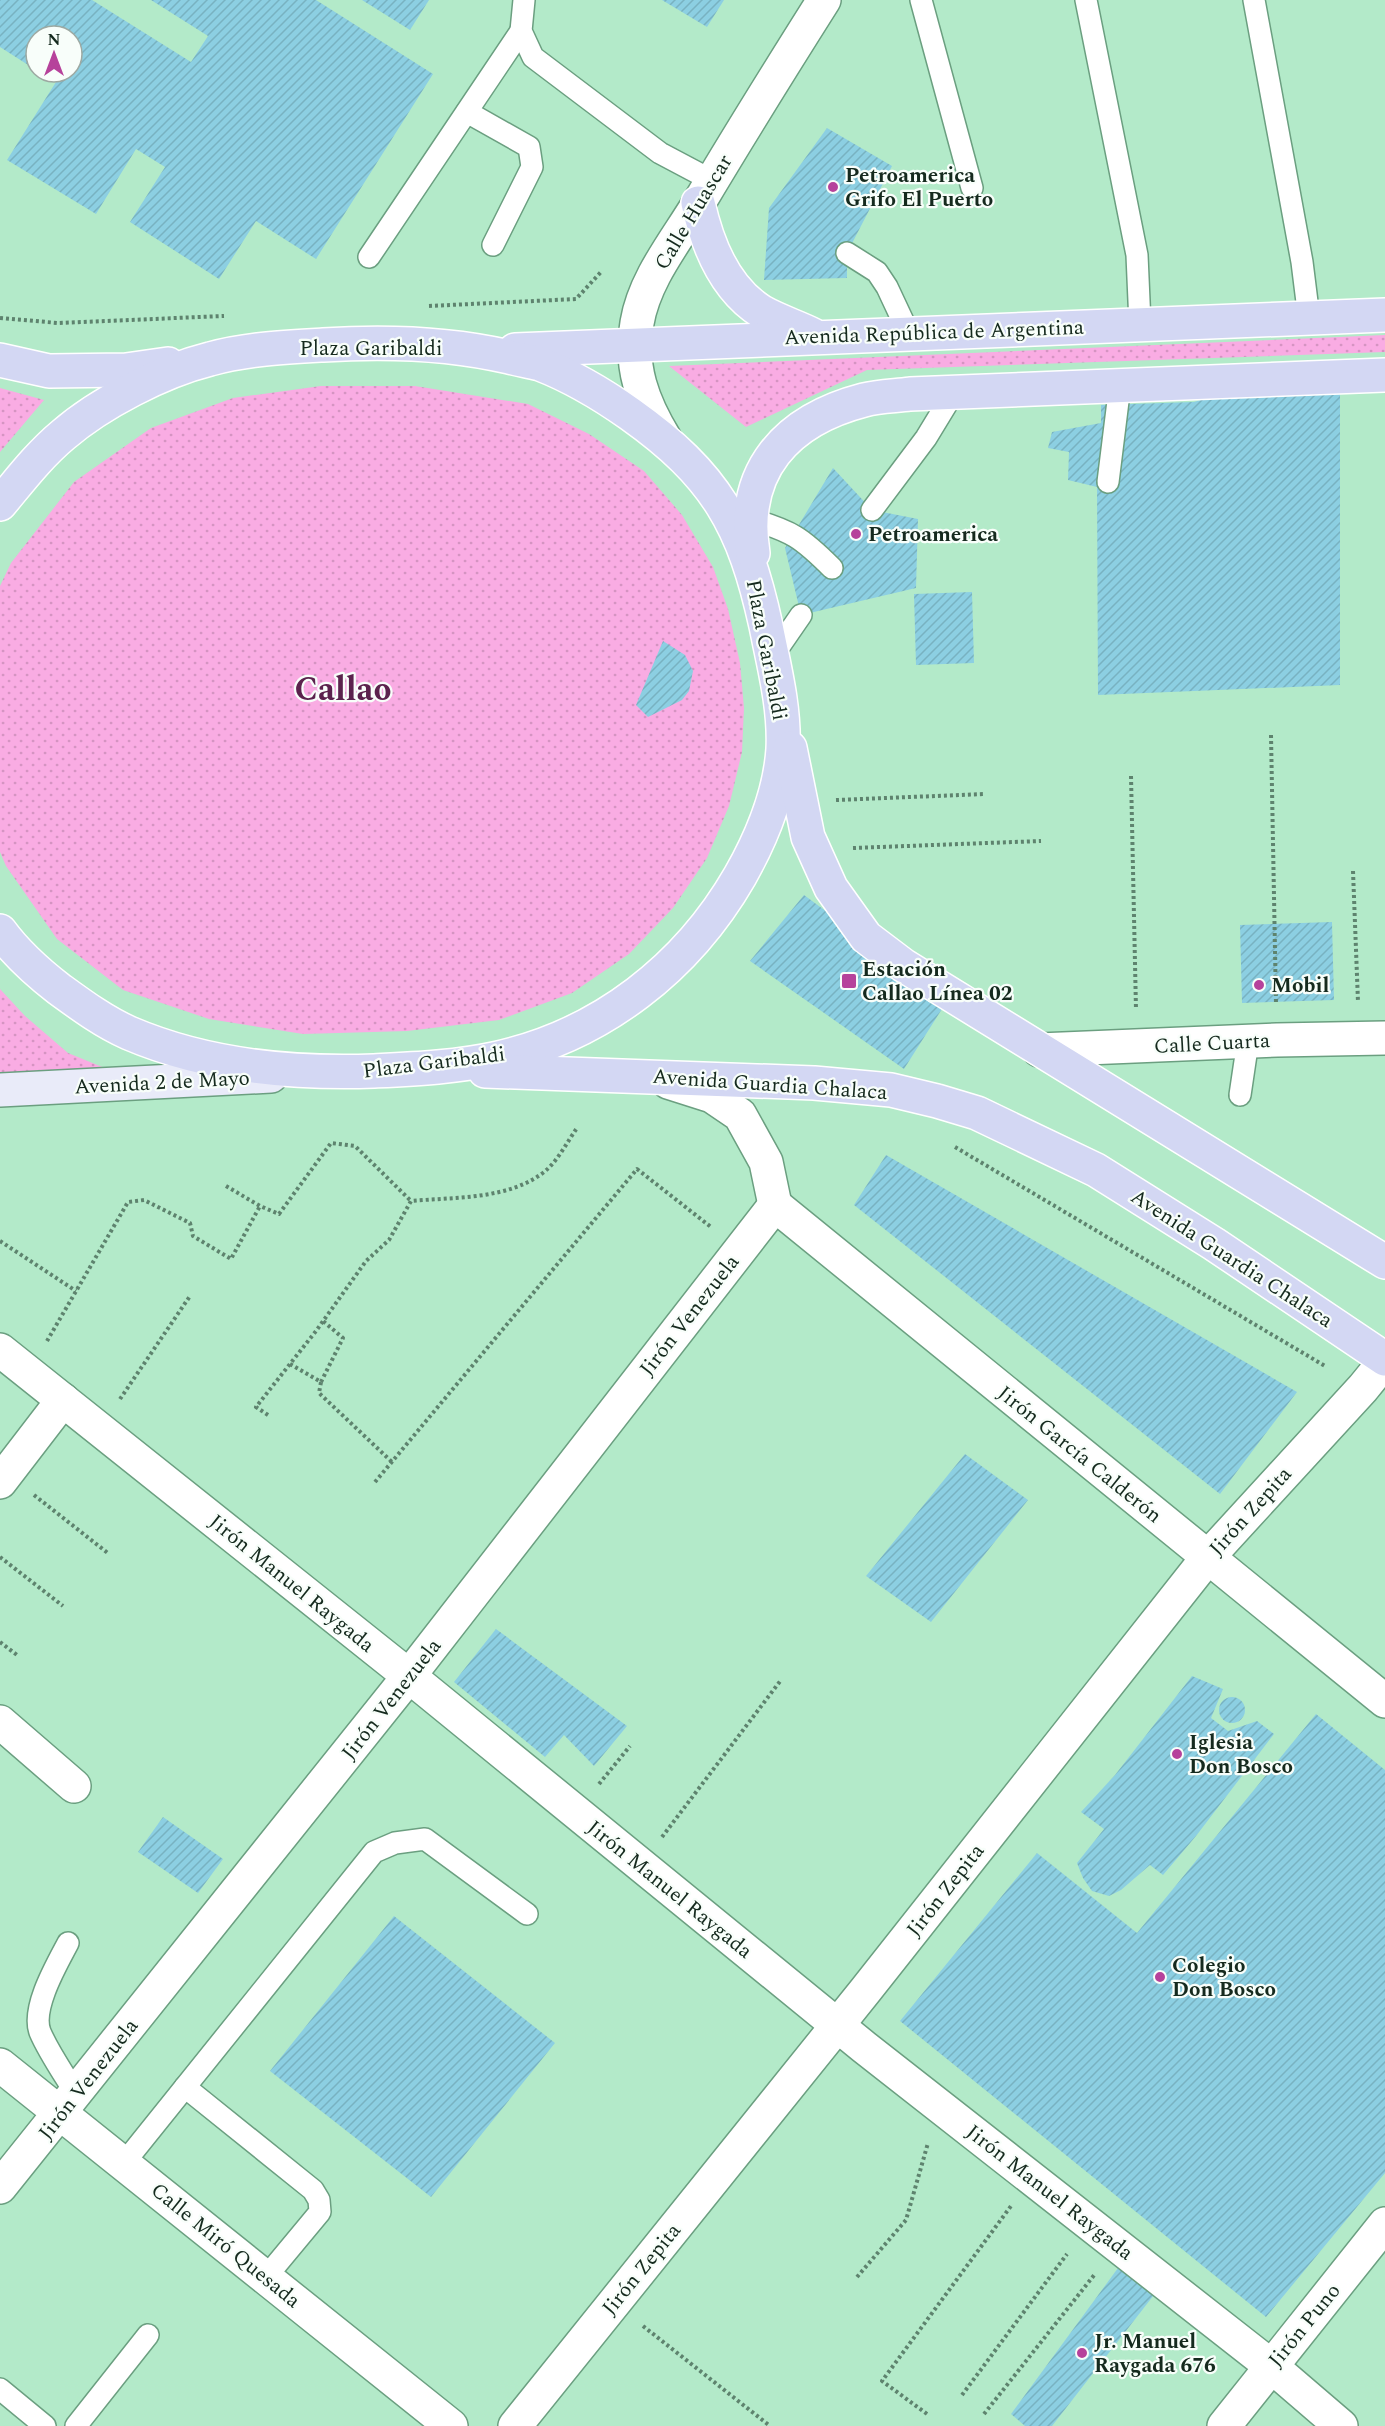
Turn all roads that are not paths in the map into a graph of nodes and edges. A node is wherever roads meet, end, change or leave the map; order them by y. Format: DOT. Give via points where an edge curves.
graph roads {
  1 [pos="524,0"];
  2 [pos="824,0"];
  3 [pos="921,0"];
  4 [pos="1086,0"];
  5 [pos="1254,0"];
  6 [pos="521,31"];
  7 [pos="466,112"];
  8 [pos="972,188"];
  9 [pos="705,192"];
  10 [pos="493,245"];
  11 [pos="847,253"];
  12 [pos="369,257"];
  13 [pos="1385,315"];
  14 [pos="1309,318"];
  15 [pos="1140,324"];
  16 [pos="909,334"];
  17 [pos="817,337"];
  18 [pos="634,345"];
  19 [pos="483,351"];
  20 [pos="208,359"];
  21 [pos="0,360"];
  22 [pos="1385,375"];
  23 [pos="1120,385"];
  24 [pos="954,392"];
  25 [pos="665,439"];
  26 [pos="1108,482"];
  27 [pos="0,504"];
  28 [pos="872,510"];
  29 [pos="750,519"];
  30 [pos="832,568"];
  31 [pos="760,602"];
  32 [pos="801,615"];
  33 [pos="772,657"];
  34 [pos="781,705"];
  35 [pos="0,931"];
  36 [pos="1372,1038"];
  37 [pos="1263,1040"];
  38 [pos="1039,1050"];
  39 [pos="407,1069"];
  40 [pos="324,1073"];
  41 [pos="647,1076"];
  42 [pos="0,1090"];
  43 [pos="1239,1095"];
  44 [pos="775,1205"];
  45 [pos="1385,1262"];
  46 [pos="0,1350"];
  47 [pos="1385,1360"];
  48 [pos="63,1400"];
  49 [pos="3,1478"];
  50 [pos="1208,1557"];
  51 [pos="409,1676"];
  52 [pos="1385,1701"];
  53 [pos="0,1722"];
  54 [pos="74,1786"];
  55 [pos="527,1914"];
  56 [pos="68,1943"];
  57 [pos="838,2025"];
  58 [pos="0,2065"];
  59 [pos="185,2087"];
  60 [pos="69,2103"];
  61 [pos="124,2163"];
  62 [pos="0,2187"];
  63 [pos="1385,2224"];
  64 [pos="266,2277"];
  65 [pos="148,2335"];
  66 [pos="1271,2366"];
  67 [pos="0,2389"];
  68 [pos="45,2426"];
  69 [pos="76,2426"];
  70 [pos="451,2426"];
  71 [pos="515,2426"];
  72 [pos="1224,2426"];
  73 [pos="1341,2426"];
  1 -- 6 [label="lane"];
  2 -- 9 [label="street, Calle Huascar"];
  3 -- 8 [label="lane"];
  4 -- 15 [label="lane" via="1137,255"];
  5 -- 14 [label="lane"];
  6 -- 7 [label="lane"];
  6 -- 9 [label="lane" via="534,57"];
  7 -- 10 [label="lane" via="529,147 532,153 532,166"];
  7 -- 12 [label="lane"];
  9 -- 17 [label="main road" via="705,235 737,290 762,311"];
  9 -- 18 [label="street, Calle Huascar" via="647,290"];
  11 -- 16 [label="lane" via="877,272"];
  13 -- 14 [label="main road, Avenida República de Argentina"];
  14 -- 15 [label="main road, Avenida República de Argentina"];
  15 -- 16 [label="main road, Avenida República de Argentina"];
  16 -- 17 [label="main road, Avenida República de Argentina"];
  17 -- 18 [label="main road, Avenida República de Argentina"];
  18 -- 19 [label="main road, Avenida República de Argentina"];
  18 -- 25 [label="street, Calle Huascar" via="637,378 647,410"];
  19 -- 20 [label="main road, Plaza Garibaldi" via="411,344 343,344 279,348"];
  19 -- 25 [label="main road, Plaza Garibaldi" via="539,364 605,397"];
  20 -- 21 [label="main road" via="126,370 50,371"];
  20 -- 27 [label="main road, Plaza Garibaldi" via="110,402 63,435"];
  22 -- 23 [label="main road"];
  23 -- 24 [label="main road"];
  23 -- 26 [label="lane"];
  24 -- 28 [label="lane" via="926,438"];
  24 -- 29 [label="main road" via="866,399 829,411 805,425 768,459 754,491"];
  25 -- 31 [label="main road, Plaza Garibaldi" via="700,473 724,507 746,550"];
  29 -- 30 [label="lane" via="806,541"];
  29 -- 31 [label="main road"];
  31 -- 33 [label="main road, Plaza Garibaldi"];
  32 -- 33 [label="lane"];
  33 -- 34 [label="main road, Plaza Garibaldi"];
  34 -- 38 [label="main road" via="813,850 831,888 866,937 903,965"];
  34 -- 39 [label="main road, Plaza Garibaldi" via="783,751 772,806 749,860 726,900 664,973 625,1004 582,1029 538,1047 495,1059"];
  35 -- 40 [label="main road, Plaza Garibaldi" via="41,975 126,1032 179,1050 256,1068"];
  36 -- 37 [label="street, Calle Cuarta"];
  37 -- 38 [label="street, Calle Cuarta"];
  37 -- 43 [label="lane"];
  38 -- 45 [label="main road"];
  39 -- 40 [label="main road, Plaza Garibaldi"];
  39 -- 41 [label="main road, Avenida Guardia Chalaca"];
  40 -- 42 [label="main road, Avenida 2 de Mayo"];
  41 -- 44 [label="street" via="712,1096 740,1115 766,1162"];
  41 -- 47 [label="main road, Avenida Guardia Chalaca" via="891,1090 977,1113 1096,1170"];
  44 -- 50 [label="street, Jirón García Calderón"];
  44 -- 51 [label="street, Jirón Venezuela"];
  46 -- 48 [label="street, Jirón Manuel Raygada"];
  47 -- 50 [label="street, Jirón Zepita"];
  48 -- 49 [label="street"];
  48 -- 51 [label="street, Jirón Manuel Raygada"];
  50 -- 52 [label="street, Jirón García Calderón"];
  50 -- 57 [label="street, Jirón Zepita"];
  51 -- 57 [label="street, Jirón Manuel Raygada"];
  51 -- 60 [label="street, Jirón Venezuela"];
  53 -- 54 [label="street"];
  55 -- 59 [label="lane" via="425,1839 395,1843 374,1852"];
  56 -- 60 [label="lane" via="44,1991 39,2030"];
  57 -- 66 [label="street, Jirón Manuel Raygada"];
  57 -- 71 [label="street, Jirón Zepita"];
  58 -- 60 [label="street, Calle Miró Quesada"];
  59 -- 61 [label="lane"];
  59 -- 64 [label="lane" via="313,2190 319,2200 320,2212"];
  60 -- 61 [label="street, Calle Miró Quesada"];
  60 -- 62 [label="street, Jirón Venezuela"];
  61 -- 64 [label="street, Calle Miró Quesada"];
  63 -- 66 [label="street, Jirón Puno"];
  64 -- 70 [label="street, Calle Miró Quesada"];
  65 -- 69 [label="lane"];
  66 -- 72 [label="street, Jirón Puno"];
  66 -- 73 [label="street, Jirón Manuel Raygada"];
  67 -- 68 [label="lane"];
}
